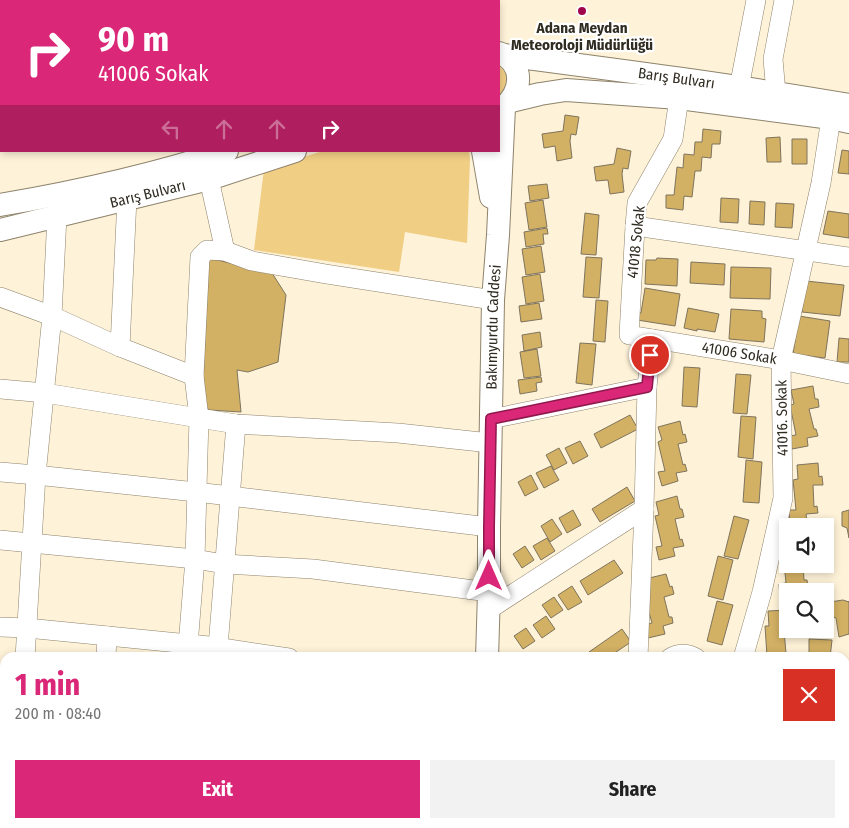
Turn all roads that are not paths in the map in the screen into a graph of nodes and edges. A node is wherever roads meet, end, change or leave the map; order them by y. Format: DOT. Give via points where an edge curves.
graph roads {
  1 [pos="756,0"];
  2 [pos="784,0"];
  3 [pos="501,54"];
  4 [pos="739,88"];
  5 [pos="679,98"];
  6 [pos="775,102"];
  7 [pos="504,106"];
  8 [pos="849,106"];
  9 [pos="840,120"];
  10 [pos="224,152"];
  11 [pos="292,152"];
  12 [pos="483,152"];
  13 [pos="209,179"];
  14 [pos="128,198"];
  15 [pos="0,205"];
  16 [pos="57,216"];
  17 [pos="635,226"];
  18 [pos="0,230"];
  19 [pos="498,235"];
  20 [pos="806,250"];
  21 [pos="225,251"];
  22 [pos="849,257"];
  23 [pos="0,297"];
  24 [pos="493,300"];
  25 [pos="52,316"];
  26 [pos="629,335"];
  27 [pos="652,339"];
  28 [pos="120,347"];
  29 [pos="781,360"];
  30 [pos="849,374"];
  31 [pos="194,376"];
  32 [pos="647,387"];
  33 [pos="0,389"];
  34 [pos="45,393"];
  35 [pos="200,418"];
  36 [pos="491,419"];
  37 [pos="236,424"];
  38 [pos="490,444"];
  39 [pos="0,472"];
  40 [pos="36,475"];
  41 [pos="196,492"];
  42 [pos="230,496"];
  43 [pos="644,509"];
  44 [pos="489,527"];
  45 [pos="0,540"];
  46 [pos="32,543"];
  47 [pos="195,559"];
  48 [pos="224,564"];
  49 [pos="489,601"];
  50 [pos="0,627"];
  51 [pos="27,628"];
  52 [pos="107,636"];
  53 [pos="218,647"];
  54 [pos="187,651"];
  55 [pos="25,652"];
  56 [pos="106,652"];
  57 [pos="248,652"];
  58 [pos="487,652"];
  59 [pos="638,652"];
  60 [pos="745,652"];
  1 -- 4 [label="street"];
  2 -- 6 [label="street" via="773,59"];
  3 -- 4 [label="main road, Barış Bulvarı"];
  3 -- 7 [label="main road, Barış Bulvarı" via="510,60 518,76 516,94"];
  4 -- 6 [label="main road, Barış Bulvarı"];
  5 -- 6 [label="main road, Barış Bulvarı"];
  5 -- 7 [label="main road, Barış Bulvarı" via="566,90 540,94"];
  5 -- 17 [label="street, 41018 Sokak" via="673,139 637,203"];
  6 -- 8 [label="main road, Barış Bulvarı"];
  6 -- 9 [label="main road, Barış Bulvarı"];
  7 -- 19 [label="main road, Bakımyurdu Caddesi"];
  9 -- 20 [label="street, 41016. Sokak"];
  10 -- 15 [label="main road, Barış Bulvarı" via="185,165 49,197"];
  11 -- 13 [label="main road, Barış Bulvarı"];
  12 -- 19 [label="main road, Bakımyurdu Caddesi"];
  13 -- 14 [label="main road, Barış Bulvarı"];
  13 -- 21 [label="street"];
  14 -- 16 [label="main road, Barış Bulvarı"];
  14 -- 28 [label="street"];
  16 -- 18 [label="main road, Barış Bulvarı"];
  16 -- 25 [label="street"];
  17 -- 20 [label="street"];
  17 -- 26 [label="street, 41018 Sokak"];
  19 -- 24 [label="main road, Bakımyurdu Caddesi"];
  20 -- 22 [label="street"];
  20 -- 29 [label="street, 41016. Sokak"];
  21 -- 24 [label="street" via="252,261"];
  21 -- 31 [label="street" via="207,250 200,257"];
  23 -- 25 [label="street"];
  24 -- 36 [label="main road, Bakımyurdu Caddesi"];
  25 -- 28 [label="street"];
  25 -- 34 [label="street"];
  26 -- 27 [label="street, 41006 Sokak"];
  27 -- 29 [label="street, 41006 Sokak"];
  27 -- 32 [label="street"];
  28 -- 31 [label="street"];
  29 -- 30 [label="street, 41006 Sokak"];
  29 -- 60 [label="street, 41016. Sokak" via="783,498"];
  31 -- 35 [label="street"];
  32 -- 36 [label="street"];
  32 -- 43 [label="street"];
  33 -- 34 [label="street"];
  34 -- 35 [label="street"];
  34 -- 40 [label="street"];
  35 -- 37 [label="street"];
  35 -- 41 [label="street"];
  36 -- 38 [label="main road, Bakımyurdu Caddesi"];
  37 -- 38 [label="street" via="398,433"];
  37 -- 42 [label="street"];
  38 -- 44 [label="main road, Bakımyurdu Caddesi"];
  39 -- 40 [label="street"];
  40 -- 41 [label="street"];
  40 -- 46 [label="street"];
  41 -- 42 [label="street"];
  41 -- 47 [label="street"];
  42 -- 44 [label="street"];
  42 -- 48 [label="street"];
  43 -- 49 [label="street"];
  43 -- 59 [label="street"];
  44 -- 49 [label="main road, Bakımyurdu Caddesi"];
  45 -- 46 [label="street"];
  46 -- 47 [label="street"];
  46 -- 51 [label="street"];
  47 -- 48 [label="street"];
  47 -- 54 [label="street"];
  48 -- 49 [label="street" via="313,569"];
  48 -- 53 [label="street"];
  49 -- 58 [label="main road, Bakımyurdu Caddesi"];
  50 -- 51 [label="street"];
  51 -- 52 [label="street"];
  51 -- 55 [label="street"];
  52 -- 54 [label="street"];
  52 -- 56 [label="street"];
  53 -- 54 [label="street"];
  53 -- 57 [label="street"];
}
